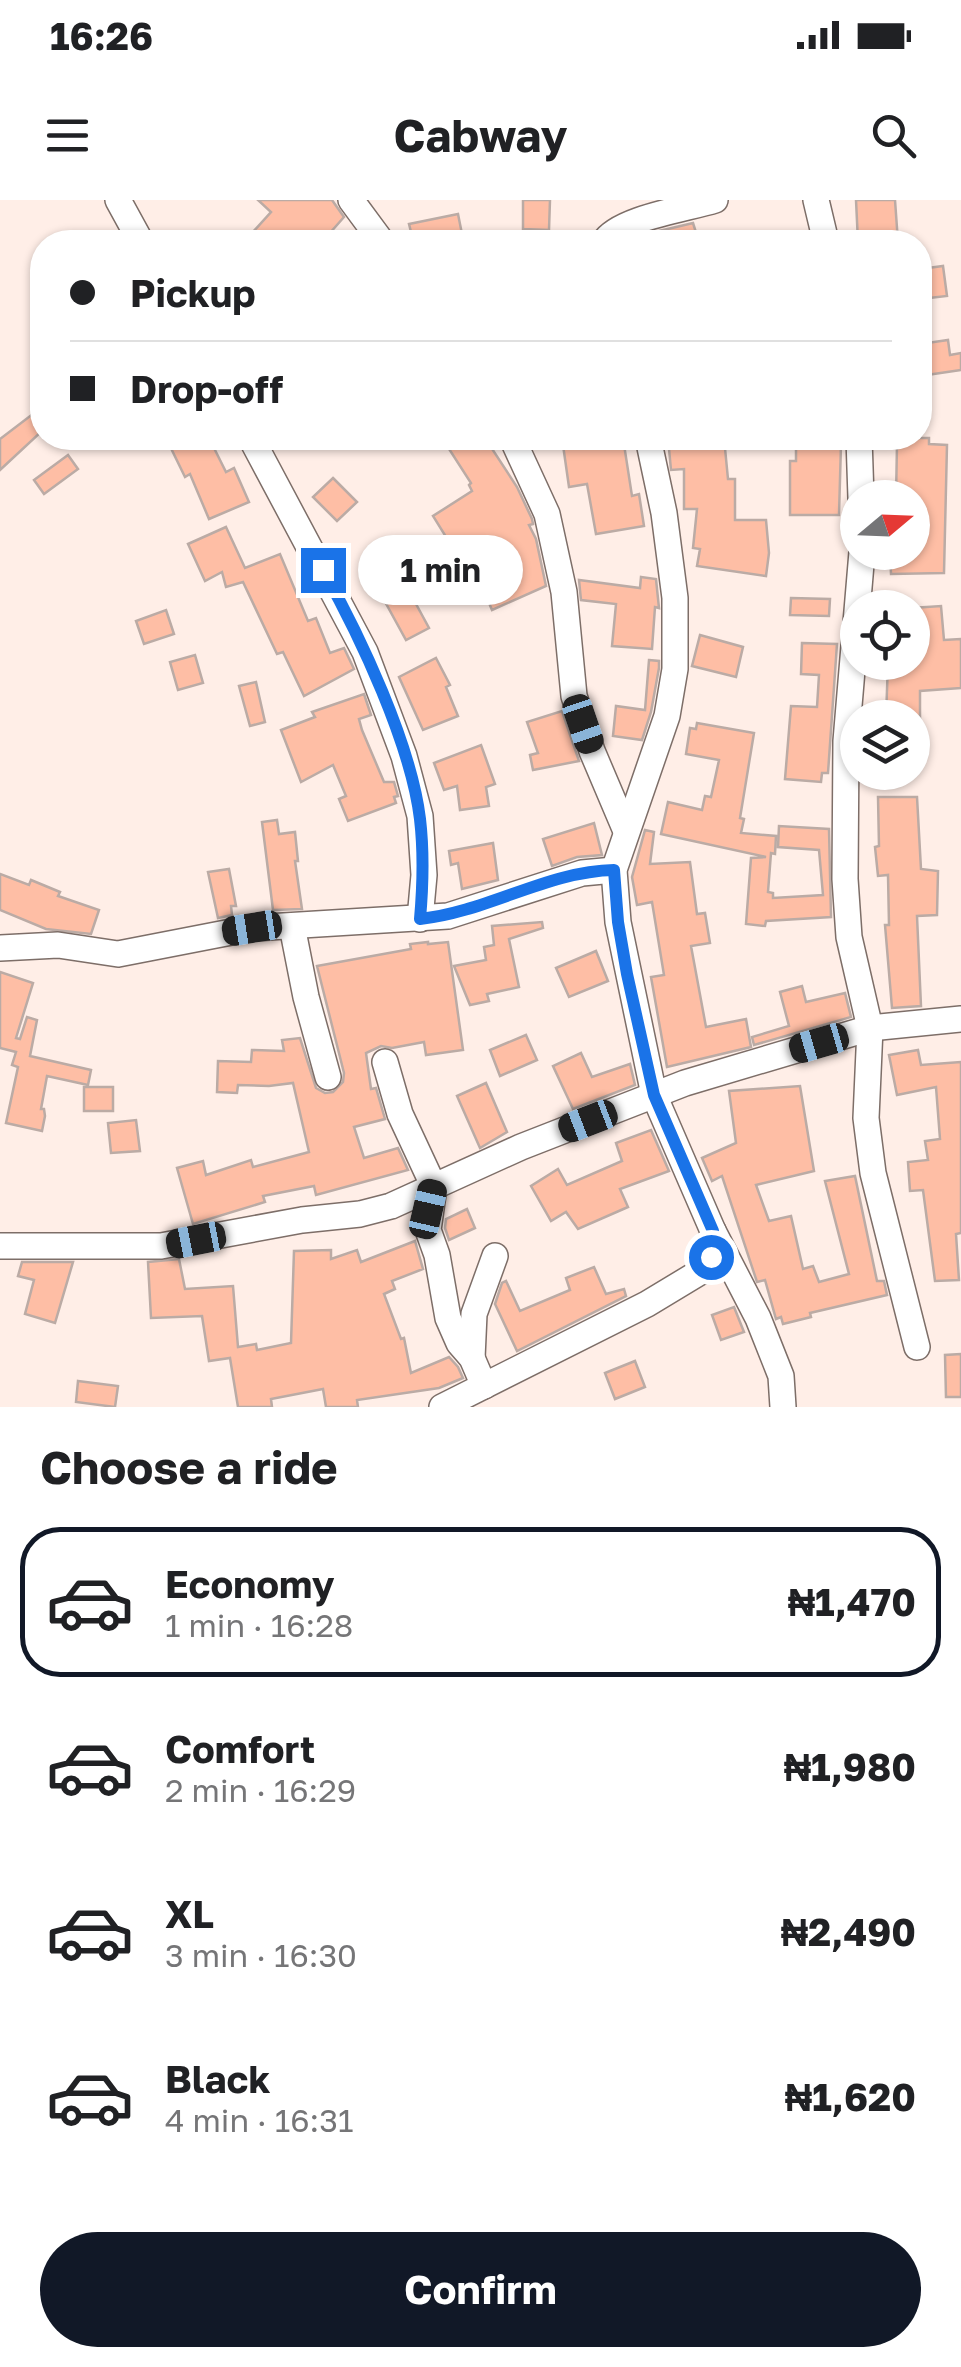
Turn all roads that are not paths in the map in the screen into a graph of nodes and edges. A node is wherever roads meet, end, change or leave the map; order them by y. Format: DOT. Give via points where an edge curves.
graph roads {
  1 [pos="118,200"];
  2 [pos="351,200"];
  3 [pos="714,200"];
  4 [pos="816,200"];
  5 [pos="134,230"];
  6 [pos="373,230"];
  7 [pos="618,230"];
  8 [pos="823,230"];
  9 [pos="258,450"];
  10 [pos="518,450"];
  11 [pos="651,450"];
  12 [pos="859,450"];
  13 [pos="860,480"];
  14 [pos="860,570"];
  15 [pos="626,831"];
  16 [pos="614,870"];
  17 [pos="420,919"];
  18 [pos="292,926"];
  19 [pos="0,948"];
  20 [pos="961,1019"];
  21 [pos="870,1028"];
  22 [pos="385,1062"];
  23 [pos="328,1077"];
  24 [pos="654,1095"];
  25 [pos="434,1187"];
  26 [pos="713,1231"];
  27 [pos="0,1246"];
  28 [pos="495,1256"];
  29 [pos="917,1347"];
  30 [pos="472,1358"];
  31 [pos="484,1386"];
  32 [pos="442,1407"];
  33 [pos="783,1407"];
  1 -- 5 [label="street"];
  2 -- 6 [label="street"];
  3 -- 7 [label="street"];
  4 -- 8 [label="street"];
  9 -- 17 [label="street" via="366,652 404,756 420,816"];
  10 -- 15 [label="street" via="548,514 574,696"];
  11 -- 15 [label="street" via="675,598 675,669"];
  12 -- 13 [label="street"];
  14 -- 21 [label="street" via="843,828 850,936"];
  15 -- 16 [label="street"];
  16 -- 17 [label="street"];
  16 -- 24 [label="street" via="627,974"];
  17 -- 18 [label="street"];
  18 -- 19 [label="street" via="118,954 58,944"];
  18 -- 23 [label="street"];
  20 -- 21 [label="street"];
  21 -- 24 [label="street"];
  21 -- 29 [label="street" via="866,1118 873,1173"];
  22 -- 25 [label="street" via="400,1114"];
  24 -- 25 [label="street"];
  24 -- 26 [label="street"];
  25 -- 27 [label="street" via="360,1214 161,1246"];
  25 -- 30 [label="street" via="428,1230 448,1318"];
  26 -- 31 [label="street" via="711,1257 700,1272"];
  26 -- 33 [label="street" via="764,1332 781,1376"];
  28 -- 30 [label="street" via="474,1314"];
  30 -- 31 [label="street"];
  31 -- 32 [label="street"];
}
